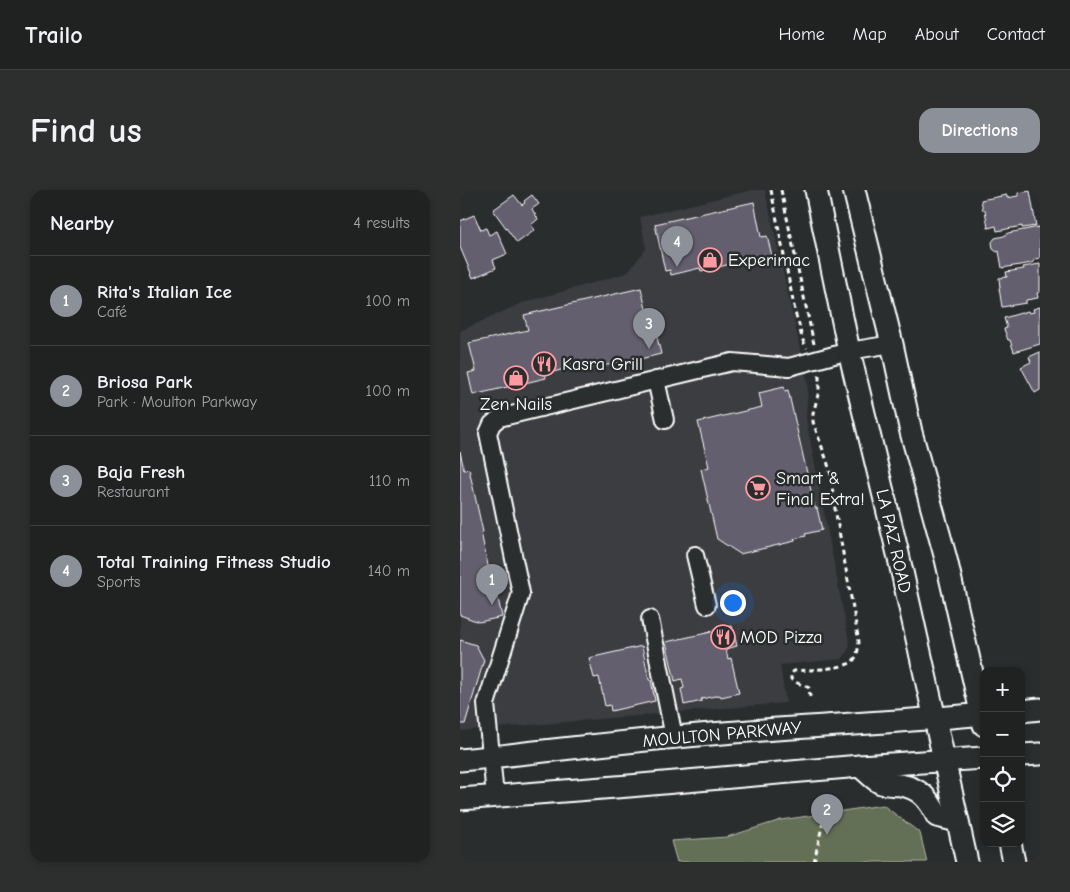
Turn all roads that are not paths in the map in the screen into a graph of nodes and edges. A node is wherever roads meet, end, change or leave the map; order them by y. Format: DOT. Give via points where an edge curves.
graph roads {
  1 [pos="816,190"];
  2 [pos="854,190"];
  3 [pos="892,344"];
  4 [pos="849,351"];
  5 [pos="656,380"];
  6 [pos="665,420"];
  7 [pos="696,555"];
  8 [pos="707,606"];
  9 [pos="650,619"];
  10 [pos="1040,709"];
  11 [pos="1025,711"];
  12 [pos="982,712"];
  13 [pos="980,718"];
  14 [pos="934,719"];
  15 [pos="674,737"];
  16 [pos="1040,754"];
  17 [pos="1025,756"];
  18 [pos="491,757"];
  19 [pos="980,758"];
  20 [pos="460,760"];
  21 [pos="944,761"];
  22 [pos="860,766"];
  23 [pos="495,796"];
  24 [pos="460,799"];
  25 [pos="958,821"];
  26 [pos="1011,847"];
  27 [pos="967,862"];
  28 [pos="1014,862"];
  1 -- 4 [label="main road, LA PAZ ROAD"];
  2 -- 3 [label="main road"];
  3 -- 4 [label="lane"];
  3 -- 12 [label="main road"];
  4 -- 5 [label="lane" via="789,367 732,362"];
  4 -- 14 [label="main road, LA PAZ ROAD"];
  5 -- 6 [label="lane"];
  5 -- 18 [label="lane" via="499,418 488,433 521,593 486,704"];
  7 -- 8 [label="lane"];
  9 -- 15 [label="lane"];
  10 -- 11 [label="main road"];
  13 -- 14 [label="main road, MOULTON PARKWAY"];
  14 -- 15 [label="main road, MOULTON PARKWAY"];
  14 -- 21 [label="main road, LA PAZ ROAD"];
  15 -- 18 [label="main road, MOULTON PARKWAY"];
  16 -- 17 [label="main road"];
  18 -- 20 [label="main road, MOULTON PARKWAY"];
  18 -- 23 [label="lane"];
  19 -- 21 [label="main road"];
  21 -- 22 [label="main road"];
  21 -- 25 [label="main road, LA PAZ ROAD"];
  22 -- 23 [label="main road"];
  22 -- 25 [label="main road" via="880,783 916,789 937,816"];
  23 -- 24 [label="main road"];
  25 -- 27 [label="main road, LA PAZ ROAD"];
  26 -- 28 [label="main road"];
}
